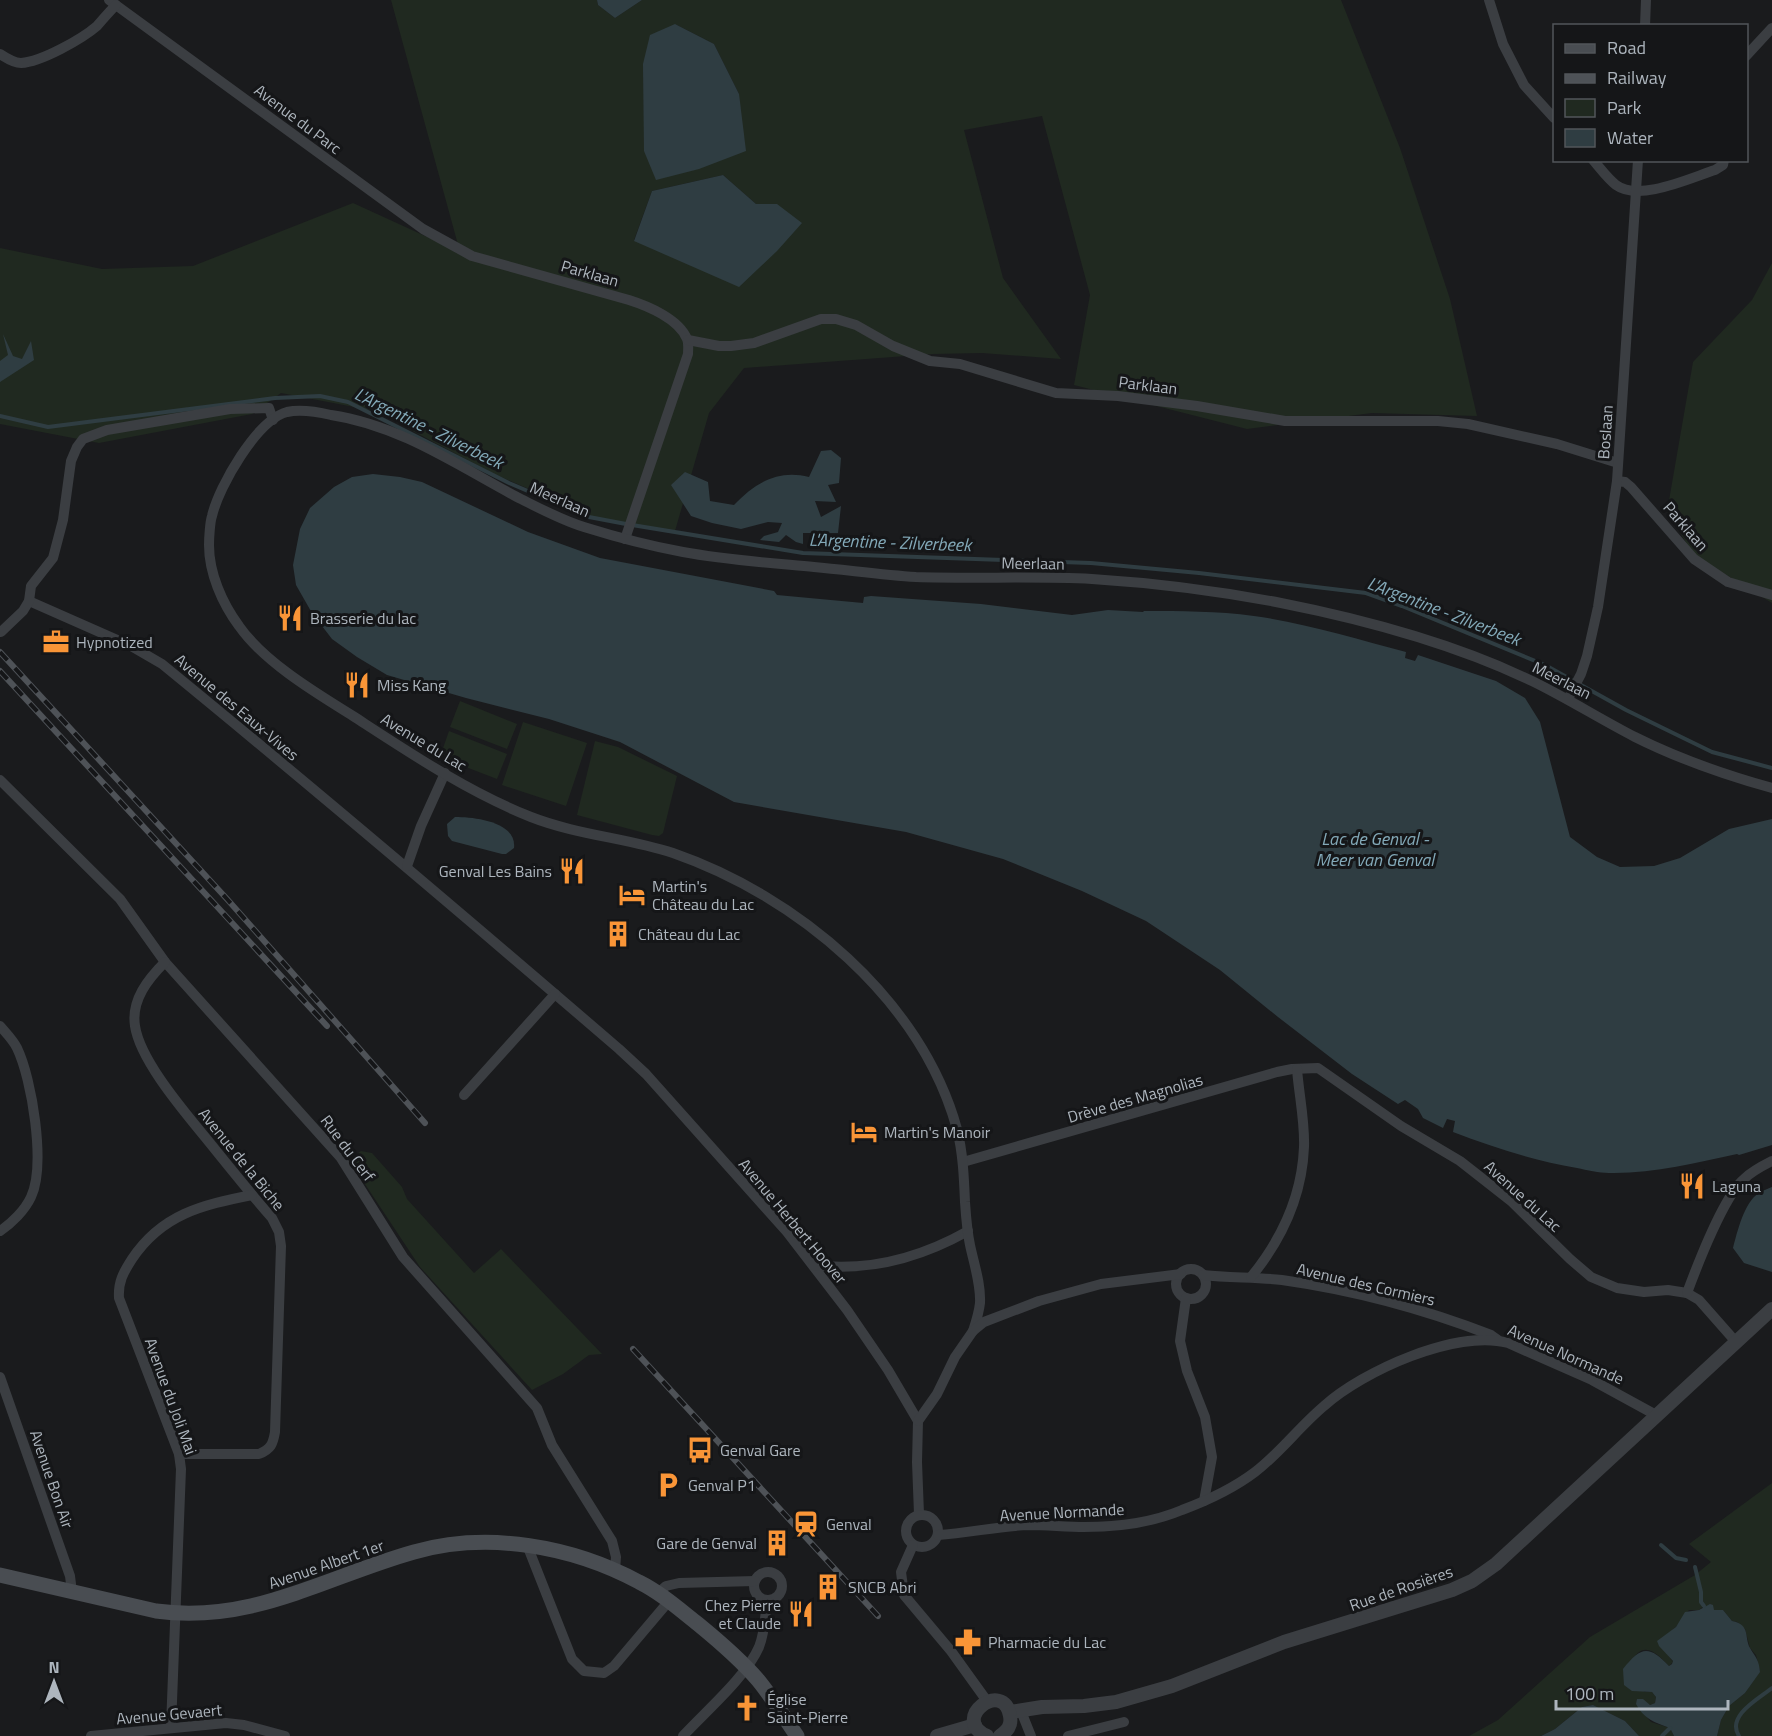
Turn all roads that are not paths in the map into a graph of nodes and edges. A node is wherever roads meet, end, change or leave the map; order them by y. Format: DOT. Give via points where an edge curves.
graph roads {
  1 [pos="1489,0"];
  2 [pos="1646,0"];
  3 [pos="112,2"];
  4 [pos="1645,24"];
  5 [pos="1772,28"];
  6 [pos="0,54"];
  7 [pos="1748,54"];
  8 [pos="1553,117"];
  9 [pos="1595,162"];
  10 [pos="1638,162"];
  11 [pos="1724,162"];
  12 [pos="1636,191"];
  13 [pos="472,256"];
  14 [pos="688,340"];
  15 [pos="273,420"];
  16 [pos="1618,463"];
  17 [pos="1617,481"];
  18 [pos="626,536"];
  19 [pos="1772,595"];
  20 [pos="29,601"];
  21 [pos="1,632"];
  22 [pos="1568,699"];
  23 [pos="445,773"];
  24 [pos="0,780"];
  25 [pos="1772,788"];
  26 [pos="407,866"];
  27 [pos="165,962"];
  28 [pos="555,994"];
  29 [pos="0,1026"];
  30 [pos="1318,1068"];
  31 [pos="1297,1069"];
  32 [pos="464,1095"];
  33 [pos="1772,1161"];
  34 [pos="963,1162"];
  35 [pos="252,1195"];
  36 [pos="0,1231"];
  37 [pos="968,1231"];
  38 [pos="813,1265"];
  39 [pos="1181,1274"];
  40 [pos="1203,1275"];
  41 [pos="1223,1277"];
  42 [pos="1251,1277"];
  43 [pos="1146,1278"];
  44 [pos="1176,1285"];
  45 [pos="1206,1289"];
  46 [pos="1687,1293"];
  47 [pos="1191,1299"];
  48 [pos="1772,1309"];
  49 [pos="973,1331"];
  50 [pos="1498,1340"];
  51 [pos="1736,1342"];
  52 [pos="0,1377"];
  53 [pos="1656,1414"];
  54 [pos="918,1421"];
  55 [pos="179,1454"];
  56 [pos="1204,1501"];
  57 [pos="919,1514"];
  58 [pos="939,1535"];
  59 [pos="526,1545"];
  60 [pos="913,1545"];
  61 [pos="615,1570"];
  62 [pos="0,1575"];
  63 [pos="755,1581"];
  64 [pos="72,1592"];
  65 [pos="664,1597"];
  66 [pos="767,1600"];
  67 [pos="176,1614"];
  68 [pos="747,1669"];
  69 [pos="987,1701"];
  70 [pos="1015,1711"];
  71 [pos="1124,1722"];
  72 [pos="975,1725"];
  73 [pos="171,1727"];
  74 [pos="91,1736"];
  75 [pos="285,1736"];
  76 [pos="683,1736"];
  77 [pos="797,1736"];
  78 [pos="937,1736"];
  79 [pos="987,1736"];
  80 [pos="1000,1736"];
  81 [pos="1031,1736"];
  82 [pos="1068,1736"];
  1 -- 8 [label="street" via="1503,44 1524,85"];
  2 -- 4 [label="street"];
  3 -- 6 [label="street" via="96,26 35,59 21,63"];
  3 -- 13 [label="street, Avenue du Parc" via="398,212"];
  5 -- 7 [label="street"];
  9 -- 12 [label="street" via="1617,186"];
  10 -- 12 [label="street, Boslaan"];
  11 -- 12 [label="street" via="1715,170"];
  12 -- 16 [label="street, Boslaan"];
  13 -- 14 [label="street, Parklaan" via="651,307 668,318"];
  14 -- 16 [label="street, Parklaan" via="719,346 754,343 821,319 836,319 930,361 960,364 1056,393 1130,397 1285,421 1468,424 1557,444"];
  14 -- 18 [label="street" via="688,354"];
  15 -- 18 [label="street, Meerlaan" via="280,414 307,411 402,434 572,524"];
  15 -- 20 [label="street" via="269,408 230,410 107,430 83,439 72,461 57,546 51,563 31,586"];
  15 -- 23 [label="street, Avenue du Lac" via="233,469 212,513 209,556 222,599 240,628 294,678"];
  16 -- 17 [label="street, Boslaan"];
  17 -- 19 [label="street, Parklaan" via="1631,487 1702,566 1728,582"];
  17 -- 22 [label="street, Boslaan" via="1587,656"];
  18 -- 22 [label="street, Meerlaan" via="718,558 913,577 1090,579 1278,602 1366,621 1432,641"];
  20 -- 21 [label="street"];
  20 -- 26 [label="street, Avenue des Eaux-Vives" via="131,645 162,664"];
  22 -- 25 [label="street, Meerlaan" via="1682,759"];
  23 -- 26 [label="street"];
  23 -- 34 [label="street, Avenue du Lac" via="534,818 669,852 739,883 833,944 890,1002 926,1057 958,1132"];
  24 -- 27 [label="street, Rue du Cerf" via="120,899"];
  26 -- 28 [label="street, Avenue Herbert Hoover"];
  27 -- 35 [label="street, Avenue de la Biche" via="142,990 135,1016 139,1039 166,1089"];
  27 -- 61 [label="street, Rue du Cerf" via="323,1136 403,1257 537,1408 552,1444 612,1541"];
  28 -- 32 [label="street"];
  28 -- 38 [label="street, Avenue Herbert Hoover" via="646,1074"];
  29 -- 36 [label="street" via="16,1046 26,1071 38,1154 31,1197 20,1214"];
  30 -- 31 [label="street, Drève des Magnolias"];
  30 -- 46 [label="street, Avenue du Lac" via="1401,1126 1460,1161 1511,1201 1591,1276 1617,1288"];
  31 -- 34 [label="street, Drève des Magnolias"];
  31 -- 42 [label="street" via="1305,1146 1298,1191 1278,1240"];
  33 -- 46 [label="street" via="1743,1179 1730,1195"];
  34 -- 37 [label="street, Avenue du Lac"];
  35 -- 55 [label="street, Avenue du Joli Mai" via="204,1206 168,1222 137,1252 118,1286 119,1298"];
  35 -- 55 [label="street, Avenue de la Biche" via="272,1218 281,1246 273,1443 269,1450 259,1454"];
  37 -- 38 [label="street" via="898,1260 866,1267"];
  37 -- 49 [label="street, Avenue du Lac" via="981,1296"];
  38 -- 54 [label="street, Avenue Herbert Hoover" via="882,1360"];
  39 -- 40 [label="street, Avenue des Cormiers" via="1192,1270"];
  39 -- 43 [label="street, Avenue des Cormiers"];
  39 -- 44 [label="street"];
  40 -- 41 [label="street, Avenue des Cormiers"];
  40 -- 45 [label="street"];
  41 -- 42 [label="street, Avenue des Cormiers"];
  41 -- 45 [label="street"];
  42 -- 50 [label="street, Avenue des Cormiers" via="1391,1302 1442,1316"];
  43 -- 44 [label="street, Avenue des Cormiers"];
  43 -- 49 [label="street, Avenue des Cormiers" via="1101,1284 1039,1301 984,1322"];
  44 -- 47 [label="street" via="1179,1293"];
  45 -- 47 [label="street" via="1200,1297"];
  46 -- 51 [label="street"];
  47 -- 56 [label="street" via="1180,1341 1186,1371 1205,1417 1212,1457"];
  48 -- 51 [label="street, Rue de Rosières"];
  49 -- 54 [label="street, Avenue des Cormiers"];
  50 -- 53 [label="street, Avenue Normande" via="1592,1380"];
  50 -- 56 [label="street, Avenue Normande" via="1444,1346 1382,1369 1325,1404 1255,1472"];
  51 -- 53 [label="street, Rue de Rosières"];
  52 -- 64 [label="street, Avenue Bon Air" via="70,1576"];
  53 -- 70 [label="street, Rue de Rosières" via="1496,1564 1472,1581 1116,1702"];
  54 -- 57 [label="street"];
  55 -- 67 [label="street, Avenue du Joli Mai"];
  56 -- 58 [label="street, Avenue Normande" via="1141,1523 1027,1525"];
  57 -- 58 [label="street" via="934,1519"];
  57 -- 60 [label="street" via="912,1517 905,1531"];
  58 -- 60 [label="street" via="928,1546"];
  59 -- 61 [label="main road, Avenue Albert 1er"];
  59 -- 65 [label="street" via="572,1659 584,1671 604,1673 615,1666"];
  59 -- 67 [label="main road, Avenue Albert 1er" via="452,1545 416,1552 268,1603 208,1614"];
  60 -- 69 [label="street" via="901,1572 904,1595"];
  61 -- 65 [label="main road, Avenue Albert 1er"];
  62 -- 64 [label="main road, Avenue Albert 1er"];
  63 -- 65 [label="street" via="679,1582 666,1586"];
  63 -- 66 [label="street" via="756,1593"];
  63 -- 66 [label="street" via="767,1572 780,1578 779,1595"];
  64 -- 67 [label="main road, Avenue Albert 1er"];
  65 -- 68 [label="main road, Avenue Albert 1er" via="729,1649"];
  66 -- 68 [label="street" via="764,1632"];
  67 -- 73 [label="street, Avenue du Joli Mai"];
  68 -- 76 [label="street"];
  68 -- 77 [label="main road, Avenue Albert 1er"];
  69 -- 70 [label="street" via="998,1701"];
  69 -- 72 [label="street" via="976,1710"];
  70 -- 80 [label="street"];
  70 -- 81 [label="street"];
  71 -- 82 [label="street"];
  72 -- 78 [label="street"];
  72 -- 79 [label="street"];
  73 -- 74 [label="street, Avenue Gevaert"];
  73 -- 75 [label="street, Avenue Gevaert" via="226,1723"];
}
